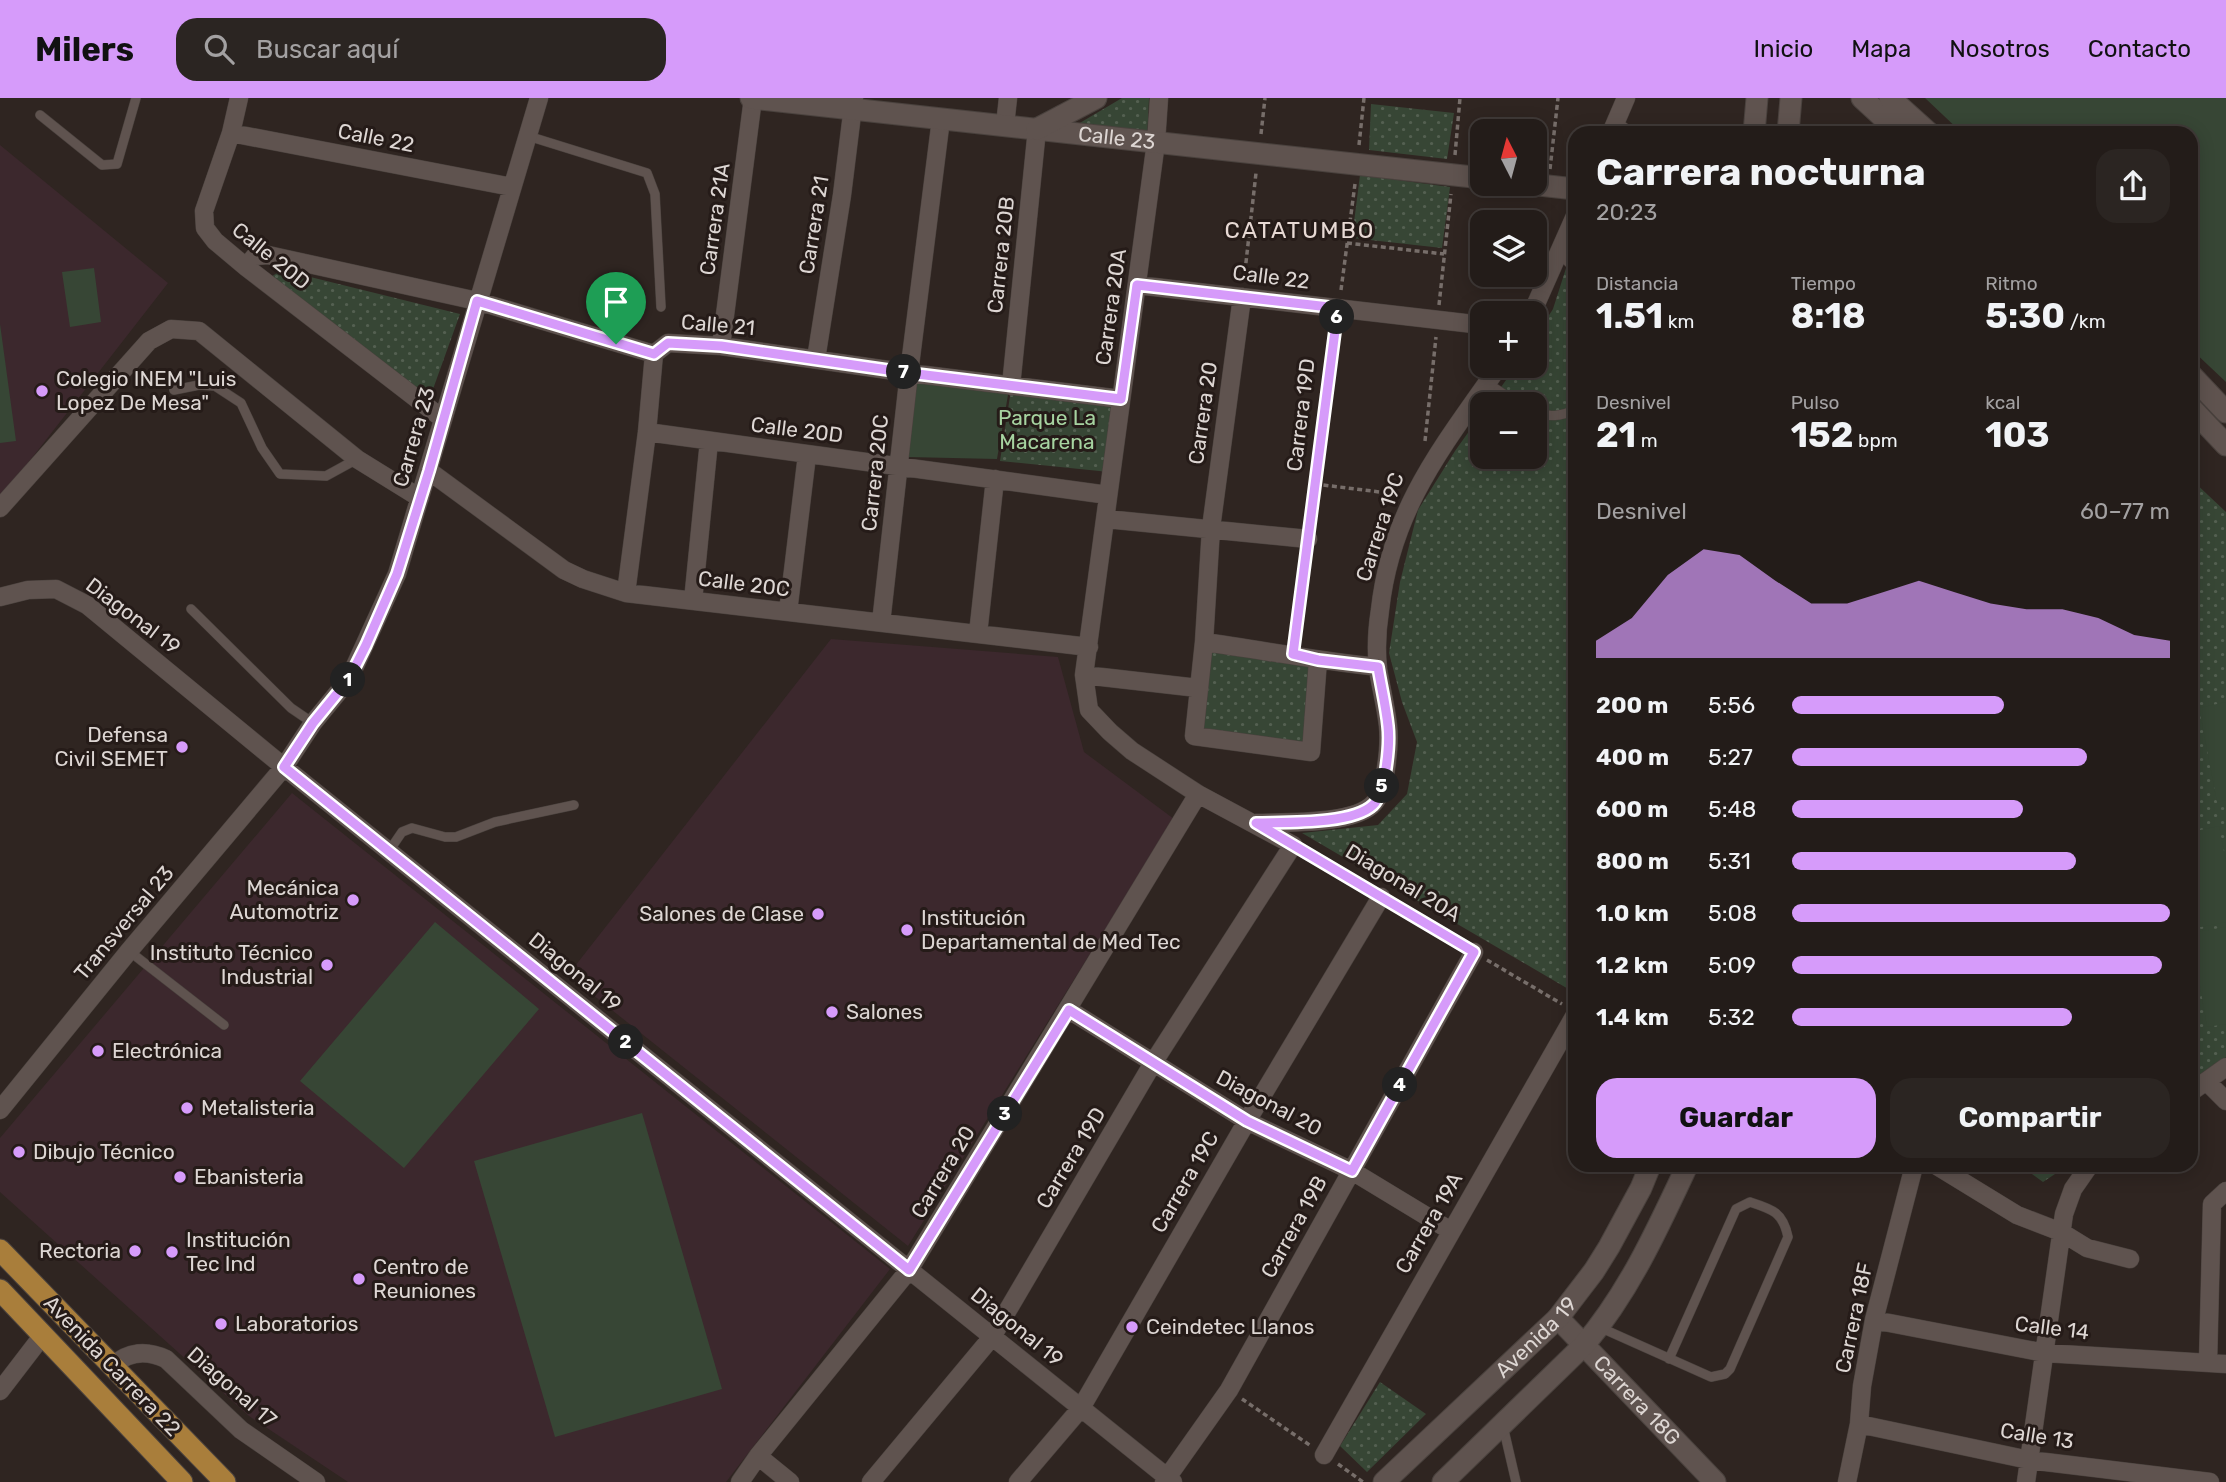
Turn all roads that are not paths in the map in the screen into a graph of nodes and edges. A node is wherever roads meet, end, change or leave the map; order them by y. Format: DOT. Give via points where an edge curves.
graph roads {
  1 [pos="136,98"];
  2 [pos="239,98"];
  3 [pos="539,98"];
  4 [pos="752,98"];
  5 [pos="1008,98"];
  6 [pos="1096,98"];
  7 [pos="1159,98"];
  8 [pos="1626,98"];
  9 [pos="1756,98"];
  10 [pos="1791,98"];
  11 [pos="1862,98"];
  12 [pos="1889,98"];
  13 [pos="853,104"];
  14 [pos="40,115"];
  15 [pos="941,119"];
  16 [pos="1005,125"];
  17 [pos="1613,126"];
  18 [pos="1754,126"];
  19 [pos="1789,126"];
  20 [pos="1892,126"];
  21 [pos="1921,126"];
  22 [pos="1037,129"];
  23 [pos="231,133"];
  24 [pos="528,136"];
  25 [pos="1156,142"];
  26 [pos="1470,177"];
  27 [pos="1547,186"];
  28 [pos="512,187"];
  29 [pos="1568,188"];
  30 [pos="1568,232"];
  31 [pos="1559,253"];
  32 [pos="1568,262"];
  33 [pos="246,267"];
  34 [pos="1137,285"];
  35 [pos="1242,297"];
  36 [pos="477,301"];
  37 [pos="1537,301"];
  38 [pos="661,307"];
  39 [pos="1470,324"];
  40 [pos="721,346"];
  41 [pos="654,354"];
  42 [pos="816,359"];
  43 [pos="909,373"];
  44 [pos="1491,378"];
  45 [pos="2198,382"];
  46 [pos="1487,383"];
  47 [pos="1010,386"];
  48 [pos="174,390"];
  49 [pos="1501,392"];
  50 [pos="1121,399"];
  51 [pos="1568,412"];
  52 [pos="2226,412"];
  53 [pos="1547,416"];
  54 [pos="2198,416"];
  55 [pos="443,419"];
  56 [pos="647,432"];
  57 [pos="709,441"];
  58 [pos="2226,445"];
  59 [pos="807,455"];
  60 [pos="357,459"];
  61 [pos="899,465"];
  62 [pos="429,471"];
  63 [pos="995,479"];
  64 [pos="1108,495"];
  65 [pos="420,498"];
  66 [pos="0,508"];
  67 [pos="1106,519"];
  68 [pos="1211,528"];
  69 [pos="1308,539"];
  70 [pos="626,593"];
  71 [pos="0,597"];
  72 [pos="693,601"];
  73 [pos="191,609"];
  74 [pos="788,612"];
  75 [pos="881,623"];
  76 [pos="978,634"];
  77 [pos="1203,642"];
  78 [pos="1089,647"];
  79 [pos="1318,660"];
  80 [pos="1378,667"];
  81 [pos="1084,675"];
  82 [pos="1198,688"];
  83 [pos="313,723"];
  84 [pos="284,767"];
  85 [pos="1198,794"];
  86 [pos="574,805"];
  87 [pos="1256,823"];
  88 [pos="389,851"];
  89 [pos="1381,897"];
  90 [pos="128,951"];
  91 [pos="1474,952"];
  92 [pos="1069,1010"];
  93 [pos="1568,1012"];
  94 [pos="224,1025"];
  95 [pos="1153,1063"];
  96 [pos="2226,1067"];
  97 [pos="2198,1087"];
  98 [pos="2226,1101"];
  99 [pos="0,1110"];
  100 [pos="1247,1121"];
  101 [pos="1352,1171"];
  102 [pos="1648,1172"];
  103 [pos="1685,1172"];
  104 [pos="1912,1172"];
  105 [pos="1947,1172"];
  106 [pos="2084,1172"];
  107 [pos="2226,1191"];
  108 [pos="1451,1231"];
  109 [pos="2061,1232"];
  110 [pos="0,1250"];
  111 [pos="2130,1259"];
  112 [pos="909,1270"];
  113 [pos="0,1290"];
  114 [pos="1558,1318"];
  115 [pos="1874,1320"];
  116 [pos="1599,1327"];
  117 [pos="43,1335"];
  118 [pos="992,1337"];
  119 [pos="1584,1345"];
  120 [pos="2045,1353"];
  121 [pos="1669,1359"];
  122 [pos="2217,1363"];
  123 [pos="113,1366"];
  124 [pos="0,1391"];
  125 [pos="1081,1408"];
  126 [pos="1503,1424"];
  127 [pos="1859,1424"];
  128 [pos="1324,1455"];
  129 [pos="758,1456"];
  130 [pos="2029,1460"];
  131 [pos="1168,1481"];
  132 [pos="1711,1481"];
  133 [pos="182,1482"];
  134 [pos="225,1482"];
  135 [pos="316,1482"];
  136 [pos="740,1482"];
  137 [pos="790,1482"];
  138 [pos="871,1482"];
  139 [pos="1018,1482"];
  140 [pos="1384,1482"];
  141 [pos="1443,1482"];
  142 [pos="1516,1482"];
  143 [pos="1847,1482"];
  144 [pos="2026,1482"];
  145 [pos="2210,1482"];
  1 -- 14 [label="lane" via="117,164 102,165"];
  2 -- 23 [label="street"];
  3 -- 24 [label="street, Carrera 23"];
  4 -- 13 [label="street, Calle 23"];
  4 -- 40 [label="street, Carrera 21A"];
  5 -- 16 [label="street"];
  6 -- 22 [label="street"];
  7 -- 25 [label="street, Carrera 20A"];
  8 -- 17 [label="street"];
  9 -- 18 [label="street"];
  10 -- 19 [label="street"];
  11 -- 20 [label="street"];
  12 -- 21 [label="street"];
  13 -- 15 [label="street, Calle 23"];
  13 -- 42 [label="street, Carrera 21"];
  15 -- 16 [label="street, Calle 23"];
  15 -- 43 [label="street, Carrera 20C"];
  16 -- 22 [label="street, Calle 23"];
  22 -- 25 [label="street, Calle 23"];
  22 -- 47 [label="street, Carrera 20B"];
  23 -- 28 [label="street, Calle 22"];
  23 -- 33 [label="street, Calle 20D" via="204,211 205,229"];
  24 -- 28 [label="street, Carrera 23"];
  24 -- 38 [label="lane" via="647,173 655,194"];
  25 -- 26 [label="street, Calle 23"];
  25 -- 34 [label="street, Carrera 20A"];
  27 -- 29 [label="street"];
  28 -- 36 [label="street, Carrera 23"];
  30 -- 31 [label="street"];
  31 -- 32 [label="lane"];
  31 -- 37 [label="street"];
  33 -- 36 [label="street" via="255,256 268,255"];
  33 -- 55 [label="street, Calle 20D"];
  34 -- 35 [label="street, Calle 22"];
  34 -- 50 [label="street, Carrera 20A"];
  35 -- 39 [label="street, Calle 22"];
  35 -- 68 [label="street, Carrera 20"];
  36 -- 41 [label="street"];
  36 -- 55 [label="street, Carrera 23"];
  40 -- 41 [label="street, Calle 21" via="668,343"];
  40 -- 42 [label="street, Calle 21"];
  41 -- 56 [label="street"];
  42 -- 43 [label="street, Calle 21"];
  43 -- 47 [label="street, Calle 21"];
  43 -- 61 [label="street, Carrera 20C"];
  44 -- 46 [label="street"];
  45 -- 52 [label="street"];
  46 -- 49 [label="lane"];
  46 -- 80 [label="street, Carrera 19C" via="1416,488 1398,531 1379,611"];
  47 -- 50 [label="street, Calle 21"];
  48 -- 60 [label="lane" via="215,386 241,402 280,474 326,476"];
  50 -- 64 [label="street, Carrera 20A"];
  51 -- 53 [label="lane"];
  54 -- 58 [label="street"];
  55 -- 62 [label="street, Carrera 23"];
  56 -- 57 [label="street, Calle 20D"];
  56 -- 70 [label="street"];
  57 -- 59 [label="street, Calle 20D"];
  57 -- 72 [label="street"];
  59 -- 61 [label="street, Calle 20D"];
  59 -- 74 [label="street"];
  60 -- 65 [label="street"];
  60 -- 66 [label="street" via="199,331 171,329 149,341"];
  61 -- 63 [label="street, Calle 20D"];
  61 -- 75 [label="street, Carrera 20C"];
  62 -- 65 [label="street, Carrera 23"];
  62 -- 70 [label="street, Calle 20C" via="565,570"];
  63 -- 64 [label="street, Calle 20D"];
  63 -- 76 [label="street"];
  64 -- 67 [label="street, Carrera 20A"];
  65 -- 83 [label="street, Carrera 23" via="397,574 366,645 349,679"];
  67 -- 68 [label="street"];
  67 -- 78 [label="street, Carrera 20A"];
  68 -- 69 [label="street"];
  68 -- 77 [label="street, Carrera 20"];
  70 -- 72 [label="street, Calle 20C"];
  71 -- 84 [label="street, Diagonal 19" via="56,589 87,605"];
  72 -- 74 [label="street, Calle 20C"];
  73 -- 83 [label="lane" via="291,708"];
  74 -- 75 [label="street, Calle 20C"];
  75 -- 76 [label="street, Calle 20C"];
  76 -- 78 [label="street, Calle 20C"];
  77 -- 79 [label="street"];
  77 -- 82 [label="street, Carrera 20"];
  78 -- 81 [label="street"];
  79 -- 80 [label="street"];
  79 -- 82 [label="street, Carrera 20" via="1311,752 1194,736"];
  80 -- 87 [label="street, Carrera 19C" via="1388,738 1383,780 1373,805 1322,821"];
  81 -- 82 [label="street"];
  81 -- 85 [label="street" via="1089,710 1110,733"];
  83 -- 84 [label="street, Carrera 23"];
  84 -- 88 [label="street, Diagonal 19"];
  84 -- 90 [label="street, Transversal 23"];
  85 -- 87 [label="street"];
  85 -- 92 [label="street, Carrera 20"];
  86 -- 88 [label="lane" via="495,822 456,837 412,828 402,832"];
  87 -- 95 [label="street, Carrera 19D" via="1293,845"];
  88 -- 112 [label="street, Diagonal 19"];
  89 -- 100 [label="street, Carrera 19C"];
  90 -- 94 [label="lane"];
  90 -- 99 [label="street, Transversal 23"];
  91 -- 101 [label="street, Carrera 19B"];
  92 -- 95 [label="street, Diagonal 20"];
  92 -- 112 [label="street, Carrera 20"];
  93 -- 108 [label="street, Carrera 19A"];
  95 -- 100 [label="street, Diagonal 20"];
  95 -- 118 [label="street, Carrera 19D"];
  96 -- 97 [label="street"];
  97 -- 98 [label="street"];
  100 -- 101 [label="street, Diagonal 20"];
  100 -- 125 [label="street, Carrera 19C"];
  101 -- 108 [label="street, Diagonal 20"];
  101 -- 131 [label="street, Carrera 19B" via="1229,1390"];
  102 -- 114 [label="street, Avenida 19" via="1594,1272"];
  103 -- 116 [label="street, Avenida 19" via="1625,1290"];
  104 -- 115 [label="street, Carrera 18F"];
  105 -- 109 [label="street" via="2017,1215"];
  106 -- 109 [label="street" via="2068,1201"];
  107 -- 122 [label="street" via="2212,1204"];
  108 -- 128 [label="street, Carrera 19A"];
  109 -- 111 [label="street" via="2087,1248"];
  109 -- 120 [label="street"];
  110 -- 123 [label="main road, Avenida Carrera 22"];
  112 -- 118 [label="street, Diagonal 19"];
  112 -- 129 [label="street, Carrera 20"];
  113 -- 117 [label="main road, Avenida Carrera 22"];
  114 -- 119 [label="street, Carrera 18G"];
  114 -- 140 [label="street, Avenida 19"];
  115 -- 120 [label="street, Calle 14"];
  115 -- 127 [label="street, Carrera 18F"];
  116 -- 119 [label="street, Avenida 19"];
  116 -- 121 [label="lane"];
  117 -- 124 [label="street"];
  117 -- 133 [label="main road, Avenida Carrera 22"];
  118 -- 125 [label="street, Diagonal 19"];
  118 -- 138 [label="street, Carrera 19D"];
  119 -- 126 [label="street, Avenida 19"];
  119 -- 132 [label="street, Carrera 18G"];
  120 -- 122 [label="street, Calle 14"];
  120 -- 130 [label="street"];
  121 -- 121 [label="lane" via="1711,1377 1730,1369 1788,1237 1785,1222 1772,1209 1750,1202 1736,1209"];
  123 -- 134 [label="main road, Avenida Carrera 22"];
  123 -- 135 [label="street, Diagonal 17" via="138,1353 166,1359 241,1430"];
  125 -- 131 [label="street, Diagonal 19"];
  125 -- 139 [label="street, Carrera 19C"];
  126 -- 141 [label="street, Avenida 19"];
  126 -- 142 [label="lane"];
  127 -- 130 [label="street, Calle 13"];
  127 -- 143 [label="street, Carrera 18F"];
  129 -- 136 [label="street, Carrera 20"];
  129 -- 137 [label="street"];
  130 -- 144 [label="street"];
  130 -- 145 [label="street, Calle 13"];
}
